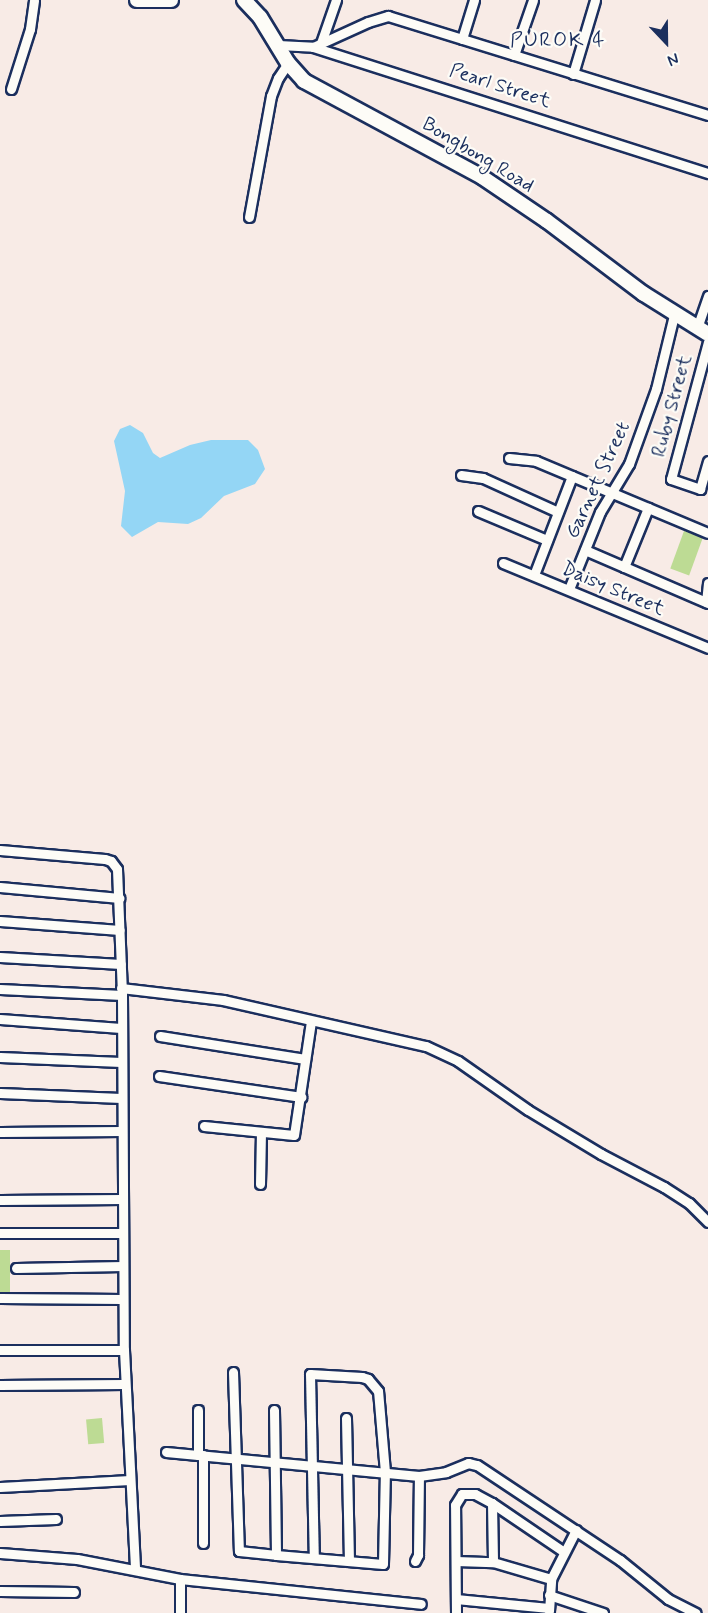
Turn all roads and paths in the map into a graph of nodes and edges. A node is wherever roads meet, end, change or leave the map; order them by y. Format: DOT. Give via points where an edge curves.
graph roads {
  1 [pos="34,0"];
  2 [pos="137,0"];
  3 [pos="171,0"];
  4 [pos="244,0"];
  5 [pos="336,0"];
  6 [pos="474,0"];
  7 [pos="532,0"];
  8 [pos="595,0"];
  9 [pos="462,39"];
  10 [pos="278,45"];
  11 [pos="317,45"];
  12 [pos="514,55"];
  13 [pos="288,63"];
  14 [pos="573,74"];
  15 [pos="11,89"];
  16 [pos="708,115"];
  17 [pos="708,173"];
  18 [pos="249,217"];
  19 [pos="708,296"];
  20 [pos="674,315"];
  21 [pos="702,331"];
  22 [pos="708,342"];
  23 [pos="509,458"];
  24 [pos="708,461"];
  25 [pos="461,475"];
  26 [pos="572,476"];
  27 [pos="611,492"];
  28 [pos="648,507"];
  29 [pos="478,511"];
  30 [pos="558,512"];
  31 [pos="708,533"];
  32 [pos="547,540"];
  33 [pos="585,550"];
  34 [pos="503,563"];
  35 [pos="624,567"];
  36 [pos="534,575"];
  37 [pos="708,583"];
  38 [pos="569,590"];
  39 [pos="707,603"];
  40 [pos="708,648"];
  41 [pos="0,850"];
  42 [pos="0,887"];
  43 [pos="119,898"];
  44 [pos="0,921"];
  45 [pos="120,930"];
  46 [pos="0,957"];
  47 [pos="121,964"];
  48 [pos="0,989"];
  49 [pos="122,992"];
  50 [pos="0,1019"];
  51 [pos="311,1021"];
  52 [pos="122,1028"];
  53 [pos="160,1036"];
  54 [pos="0,1057"];
  55 [pos="305,1059"];
  56 [pos="121,1062"];
  57 [pos="159,1076"];
  58 [pos="0,1092"];
  59 [pos="301,1097"];
  60 [pos="121,1098"];
  61 [pos="204,1126"];
  62 [pos="122,1131"];
  63 [pos="0,1132"];
  64 [pos="261,1133"];
  65 [pos="260,1184"];
  66 [pos="122,1199"];
  67 [pos="0,1200"];
  68 [pos="708,1222"];
  69 [pos="0,1233"];
  70 [pos="122,1233"];
  71 [pos="123,1266"];
  72 [pos="16,1268"];
  73 [pos="0,1299"];
  74 [pos="122,1299"];
  75 [pos="0,1350"];
  76 [pos="124,1350"];
  77 [pos="233,1372"];
  78 [pos="124,1384"];
  79 [pos="0,1385"];
  80 [pos="198,1410"];
  81 [pos="274,1410"];
  82 [pos="346,1418"];
  83 [pos="166,1452"];
  84 [pos="200,1455"];
  85 [pos="236,1458"];
  86 [pos="274,1461"];
  87 [pos="310,1465"];
  88 [pos="345,1468"];
  89 [pos="385,1472"];
  90 [pos="419,1476"];
  91 [pos="130,1480"];
  92 [pos="0,1486"];
  93 [pos="492,1503"];
  94 [pos="56,1519"];
  95 [pos="0,1521"];
  96 [pos="576,1530"];
  97 [pos="203,1542"];
  98 [pos="564,1552"];
  99 [pos="0,1553"];
  100 [pos="276,1555"];
  101 [pos="314,1558"];
  102 [pos="349,1561"];
  103 [pos="415,1561"];
  104 [pos="456,1561"];
  105 [pos="493,1562"];
  106 [pos="135,1570"];
  107 [pos="180,1579"];
  108 [pos="551,1579"];
  109 [pos="0,1591"];
  110 [pos="74,1592"];
  111 [pos="549,1595"];
  112 [pos="456,1599"];
  113 [pos="421,1604"];
  114 [pos="549,1610"];
  115 [pos="598,1612"];
  116 [pos="180,1613"];
  117 [pos="456,1613"];
  118 [pos="696,1613"];
  1 -- 15 [label="street" via="30,29"];
  2 -- 3 [label="street"];
  4 -- 10 [label="street, Bongbong Road"];
  5 -- 11 [label="street"];
  6 -- 9 [label="street"];
  7 -- 12 [label="street"];
  8 -- 14 [label="street"];
  9 -- 11 [label="street" via="388,16"];
  9 -- 12 [label="street"];
  10 -- 11 [label="street, Pearl Street"];
  10 -- 13 [label="street, Bongbong Road"];
  11 -- 17 [label="street, Pearl Street"];
  12 -- 14 [label="street"];
  13 -- 18 [label="street" via="271,96"];
  13 -- 20 [label="street, Bongbong Road" via="304,81 425,144 515,199"];
  14 -- 16 [label="street"];
  19 -- 21 [label="street"];
  20 -- 21 [label="street, Bongbong Road"];
  20 -- 27 [label="street, Garnet Street" via="649,411 629,465"];
  22 -- 24 [label="street, Ruby Street" via="670,479 700,489"];
  23 -- 26 [label="street" via="536,461"];
  25 -- 30 [label="street" via="483,478"];
  26 -- 27 [label="street"];
  26 -- 30 [label="street"];
  27 -- 28 [label="street"];
  27 -- 33 [label="street, Garnet Street"];
  28 -- 31 [label="street"];
  28 -- 35 [label="street"];
  29 -- 32 [label="street"];
  30 -- 32 [label="street"];
  32 -- 36 [label="street"];
  33 -- 35 [label="street"];
  33 -- 38 [label="street, Garnet Street"];
  34 -- 36 [label="street, Daisy Street"];
  35 -- 39 [label="street"];
  36 -- 38 [label="street, Daisy Street"];
  37 -- 39 [label="street"];
  38 -- 40 [label="street, Daisy Street"];
  41 -- 43 [label="street" via="111,861 117,869"];
  42 -- 43 [label="street"];
  43 -- 45 [label="street"];
  44 -- 45 [label="street"];
  45 -- 47 [label="street"];
  46 -- 47 [label="street"];
  47 -- 49 [label="street"];
  48 -- 49 [label="street"];
  49 -- 51 [label="street" via="223,1000"];
  49 -- 52 [label="street"];
  50 -- 52 [label="street"];
  51 -- 55 [label="street"];
  51 -- 68 [label="street" via="410,1041 443,1053 528,1110 664,1187 689,1203"];
  52 -- 56 [label="street"];
  53 -- 55 [label="street"];
  54 -- 56 [label="street"];
  55 -- 59 [label="street"];
  56 -- 60 [label="street"];
  57 -- 59 [label="street"];
  58 -- 60 [label="street"];
  59 -- 64 [label="street" via="294,1135"];
  60 -- 62 [label="street"];
  61 -- 64 [label="street"];
  62 -- 63 [label="street"];
  62 -- 66 [label="street"];
  64 -- 65 [label="street"];
  66 -- 67 [label="street"];
  66 -- 70 [label="street"];
  69 -- 70 [label="street"];
  70 -- 71 [label="street"];
  71 -- 72 [label="street"];
  71 -- 74 [label="street"];
  73 -- 74 [label="street"];
  74 -- 76 [label="street"];
  75 -- 76 [label="street"];
  76 -- 78 [label="street"];
  77 -- 85 [label="street"];
  78 -- 79 [label="street"];
  78 -- 91 [label="street"];
  80 -- 84 [label="street"];
  81 -- 86 [label="street"];
  82 -- 88 [label="street"];
  83 -- 84 [label="street"];
  84 -- 85 [label="street"];
  84 -- 97 [label="street"];
  85 -- 86 [label="street"];
  85 -- 100 [label="street" via="239,1551"];
  86 -- 87 [label="street"];
  86 -- 100 [label="street"];
  87 -- 88 [label="street"];
  87 -- 89 [label="street" via="310,1374 362,1377 375,1385 380,1400"];
  87 -- 101 [label="street"];
  88 -- 89 [label="street"];
  88 -- 102 [label="street"];
  89 -- 90 [label="street"];
  89 -- 102 [label="street" via="383,1564"];
  90 -- 96 [label="street" via="446,1472 468,1463 477,1465"];
  90 -- 103 [label="street"];
  91 -- 92 [label="street"];
  91 -- 106 [label="street"];
  93 -- 98 [label="street"];
  93 -- 104 [label="street" via="470,1492 458,1497"];
  93 -- 105 [label="street"];
  94 -- 95 [label="street"];
  96 -- 98 [label="street"];
  96 -- 118 [label="street" via="668,1599"];
  98 -- 108 [label="street"];
  99 -- 106 [label="street" via="77,1559"];
  100 -- 101 [label="street"];
  101 -- 102 [label="street"];
  104 -- 105 [label="street"];
  104 -- 112 [label="street"];
  105 -- 108 [label="street"];
  106 -- 107 [label="street"];
  107 -- 113 [label="street"];
  107 -- 116 [label="street"];
  108 -- 111 [label="street"];
  109 -- 110 [label="street"];
  111 -- 114 [label="street"];
  111 -- 115 [label="street"];
  112 -- 114 [label="street"];
  112 -- 117 [label="street"];
}
